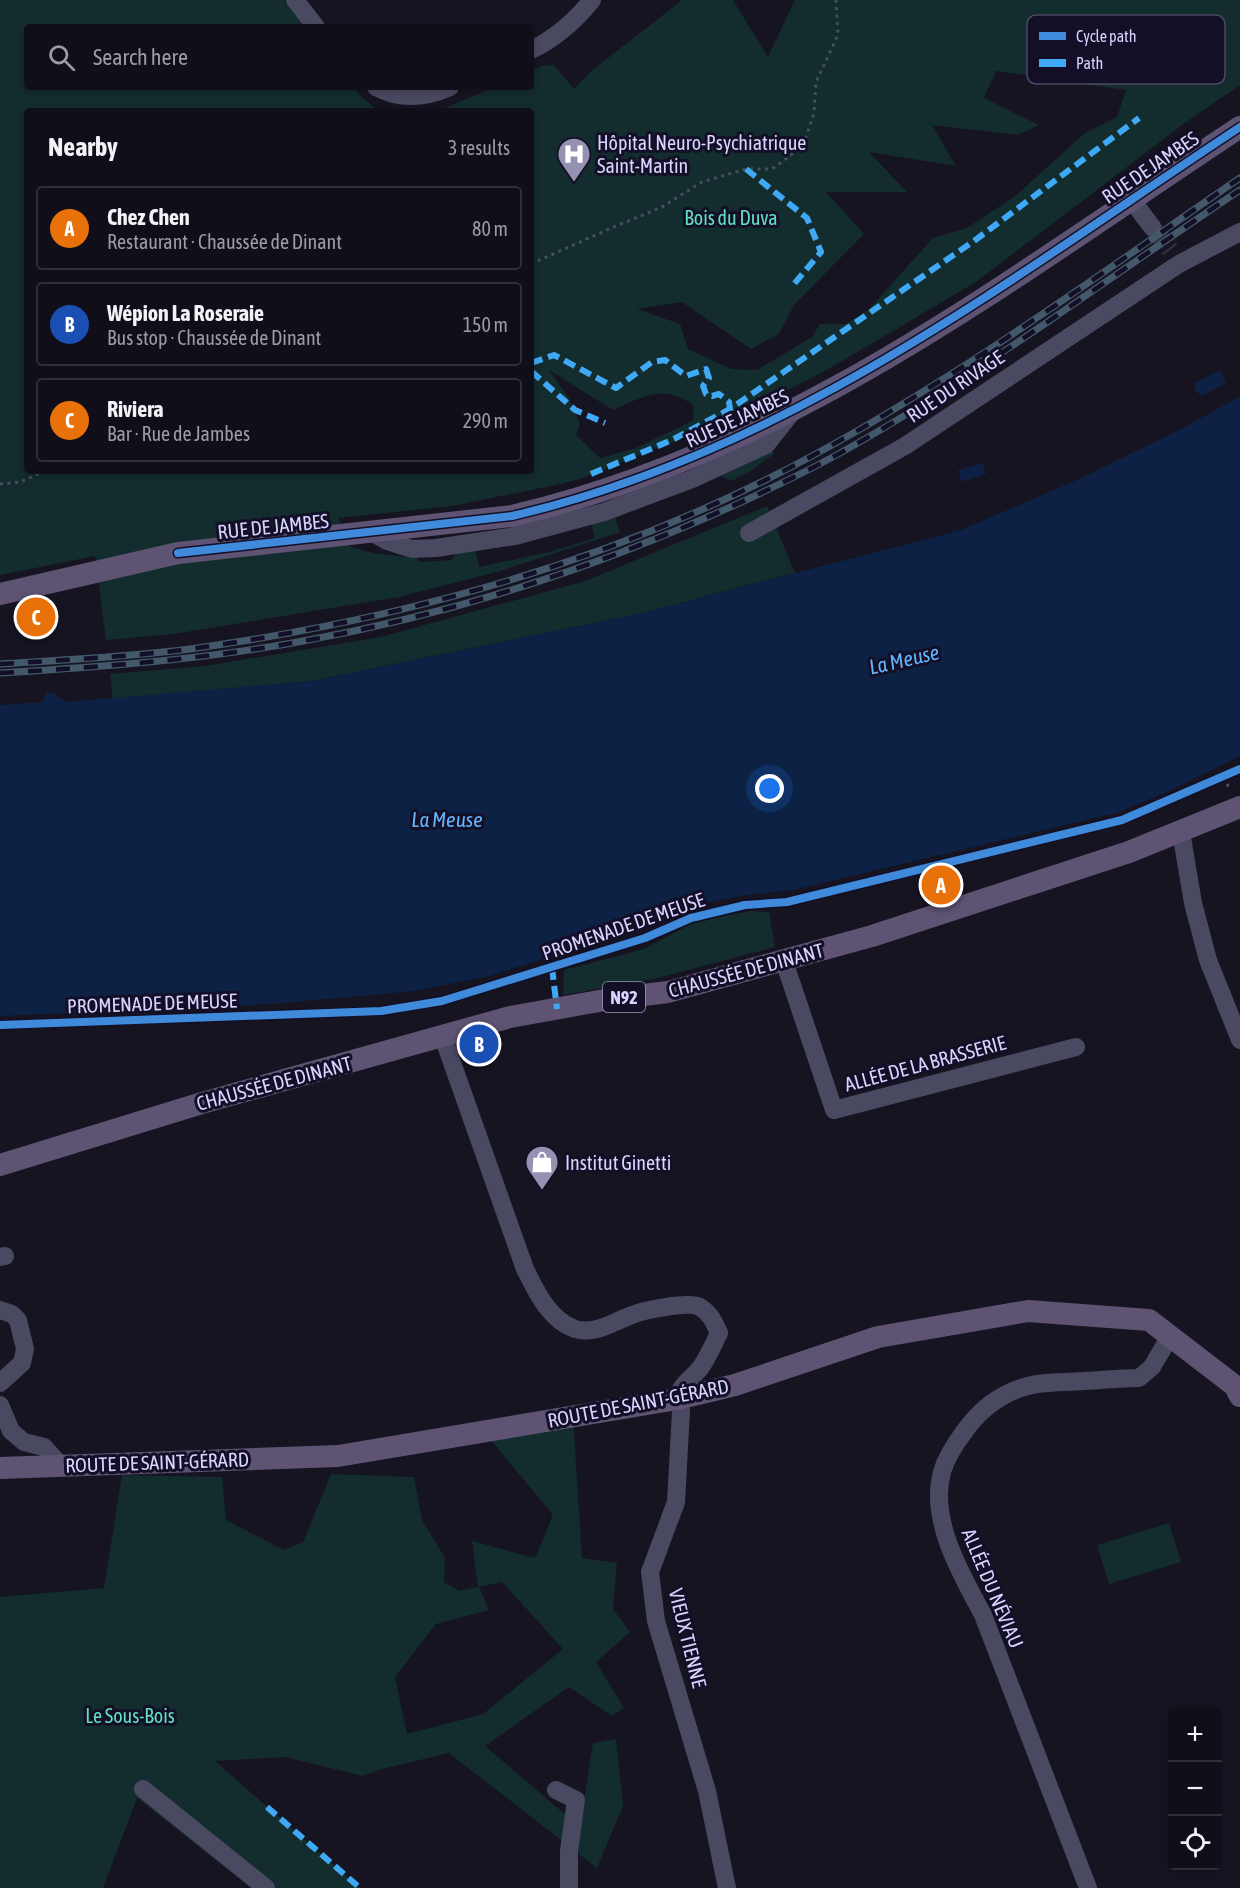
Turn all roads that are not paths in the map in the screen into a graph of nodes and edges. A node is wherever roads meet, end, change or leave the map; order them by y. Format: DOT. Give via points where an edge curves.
graph roads {
  1 [pos="295,0"];
  2 [pos="592,0"];
  3 [pos="314,24"];
  4 [pos="534,48"];
  5 [pos="382,90"];
  6 [pos="443,90"];
  7 [pos="1240,127"];
  8 [pos="1131,199"];
  9 [pos="1152,227"];
  10 [pos="1240,232"];
  11 [pos="749,533"];
  12 [pos="0,594"];
  13 [pos="1240,807"];
  14 [pos="1181,832"];
  15 [pos="784,961"];
  16 [pos="443,1037"];
  17 [pos="1240,1040"];
  18 [pos="1076,1047"];
  19 [pos="0,1165"];
  20 [pos="0,1310"];
  21 [pos="1170,1336"];
  22 [pos="0,1383"];
  23 [pos="1240,1396"];
  24 [pos="677,1399"];
  25 [pos="0,1405"];
  26 [pos="61,1466"];
  27 [pos="0,1468"];
  28 [pos="143,1789"];
  29 [pos="556,1790"];
  30 [pos="266,1888"];
  31 [pos="569,1888"];
  32 [pos="727,1888"];
  33 [pos="1088,1888"];
  1 -- 3 [label="street"];
  2 -- 4 [label="street" via="549,41"];
  5 -- 6 [label="street" via="411,97"];
  7 -- 8 [label="main road, RUE DE JAMBES"];
  8 -- 9 [label="street"];
  8 -- 12 [label="main road, RUE DE JAMBES" via="930,334 857,377 694,456 597,493 512,516 178,553"];
  10 -- 11 [label="street, RUE DU RIVAGE" via="1174,257 906,446"];
  13 -- 14 [label="main road, CHAUSSÉE DE DINANT / N92"];
  14 -- 15 [label="main road, CHAUSSÉE DE DINANT / N92" via="883,932"];
  14 -- 17 [label="street" via="1208,960"];
  15 -- 16 [label="main road, CHAUSSÉE DE DINANT / N92" via="668,992 510,1017"];
  15 -- 18 [label="street, ALLÉE DE LA BRASSERIE" via="834,1110"];
  16 -- 19 [label="main road, CHAUSSÉE DE DINANT / N92" via="202,1103"];
  16 -- 24 [label="street" via="525,1269 543,1304 572,1328 589,1332 635,1314 679,1306 698,1306 713,1318 718,1333 708,1356 680,1389"];
  20 -- 22 [label="street" via="18,1320 25,1349 22,1364"];
  21 -- 23 [label="main road, ROUTE DE SAINT-GÉRARD" via="1235,1386"];
  21 -- 24 [label="main road, ROUTE DE SAINT-GÉRARD" via="1149,1320 1028,1311 878,1337 735,1385"];
  21 -- 33 [label="street, ALLÉE DU NÉVIAU" via="1152,1367 1139,1378 1040,1383 1001,1396 970,1422 942,1473 939,1497 944,1528 983,1615"];
  24 -- 26 [label="main road, ROUTE DE SAINT-GÉRARD" via="338,1456"];
  24 -- 32 [label="street, VIEUX TIENNE" via="681,1411 676,1502 650,1572 656,1621 707,1791"];
  25 -- 26 [label="street" via="12,1431 24,1442 44,1447"];
  26 -- 27 [label="main road, ROUTE DE SAINT-GÉRARD"];
  28 -- 30 [label="street"];
  29 -- 31 [label="street" via="576,1800"];
}
